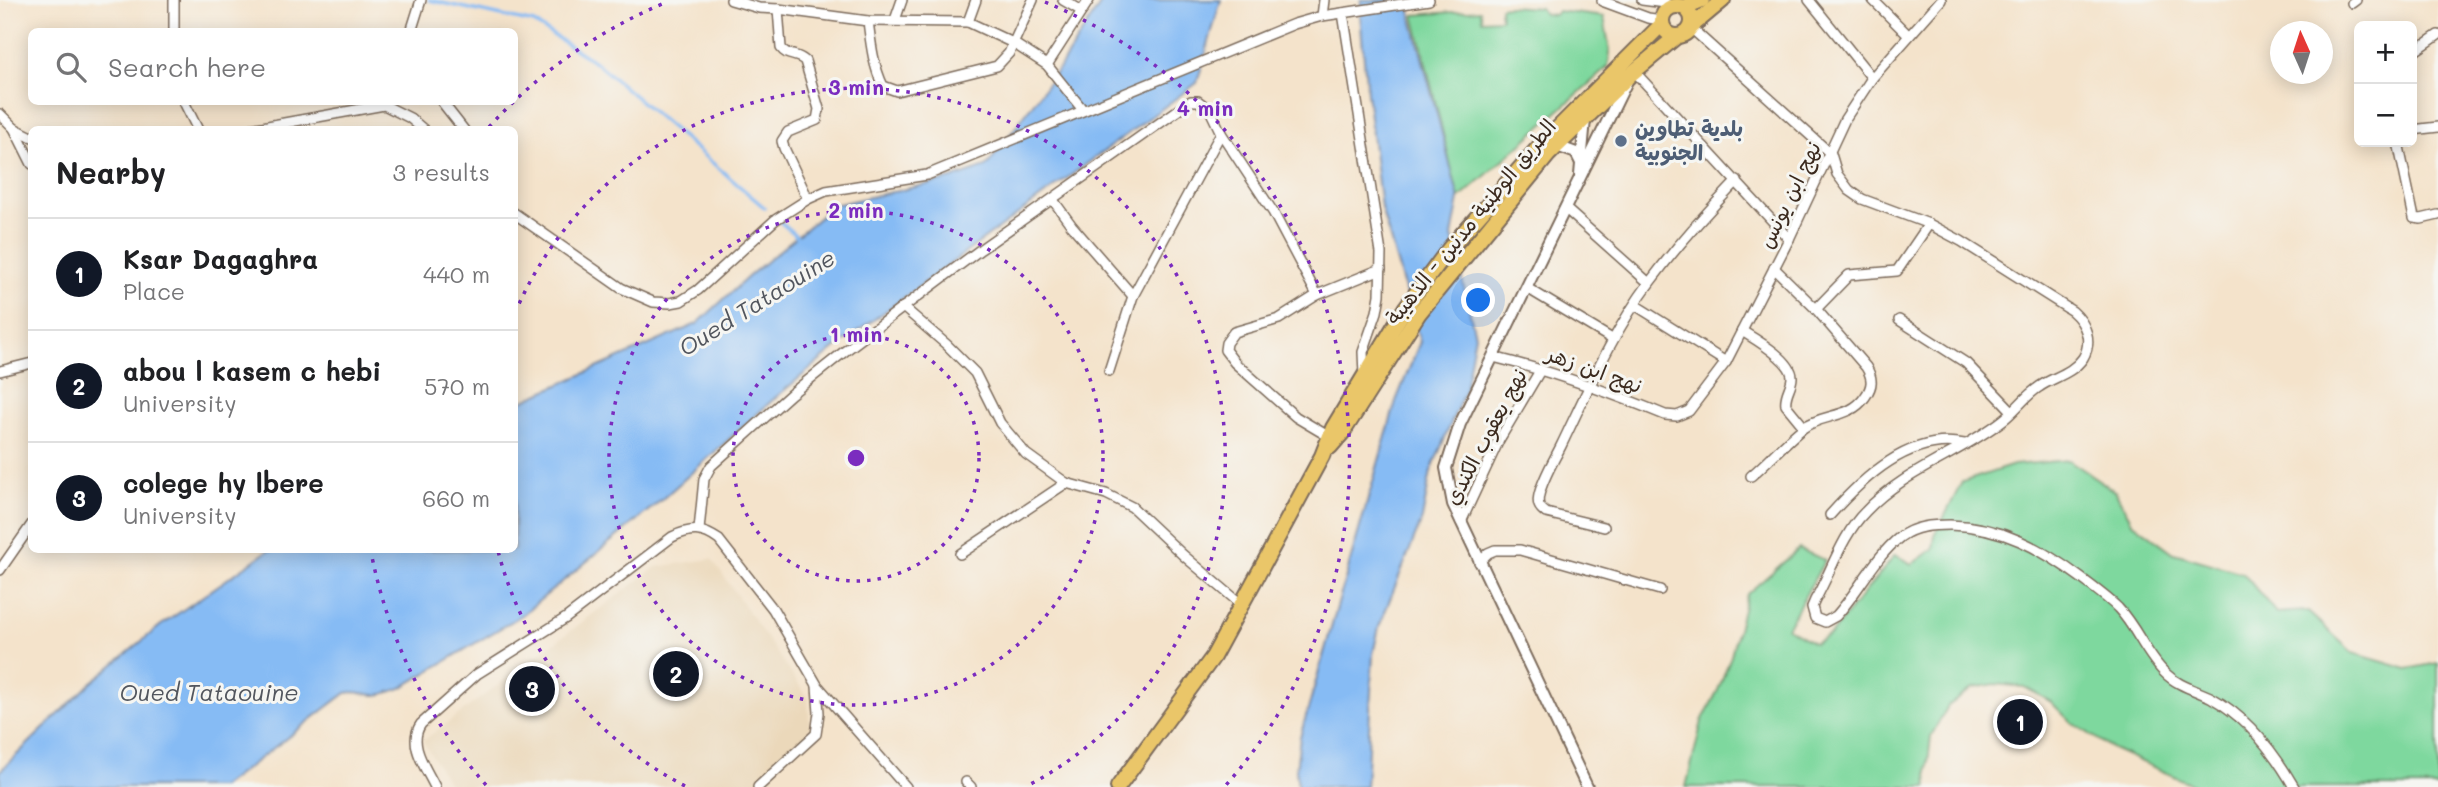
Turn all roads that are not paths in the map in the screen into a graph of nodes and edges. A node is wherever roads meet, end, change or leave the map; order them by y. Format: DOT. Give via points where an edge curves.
graph roads {
  1 [pos="174,0"];
  2 [pos="421,0"];
  3 [pos="731,0"];
  4 [pos="902,0"];
  5 [pos="976,0"];
  6 [pos="1033,0"];
  7 [pos="1063,0"];
  8 [pos="1089,0"];
  9 [pos="1324,0"];
  10 [pos="1429,0"];
  11 [pos="1591,0"];
  12 [pos="1612,0"];
  13 [pos="1642,0"];
  14 [pos="1702,0"];
  15 [pos="1723,0"];
  16 [pos="1809,0"];
  17 [pos="1873,0"];
  18 [pos="1941,0"];
  19 [pos="1602,1"];
  20 [pos="781,4"];
  21 [pos="1670,8"];
  22 [pos="1082,11"];
  23 [pos="1343,13"];
  24 [pos="1322,16"];
  25 [pos="895,20"];
  26 [pos="868,21"];
  27 [pos="968,23"];
  28 [pos="1691,27"];
  29 [pos="174,28"];
  30 [pos="412,28"];
  31 [pos="1908,35"];
  32 [pos="1677,36"];
  33 [pos="2438,36"];
  34 [pos="1013,43"];
  35 [pos="2417,50"];
  36 [pos="1050,68"];
  37 [pos="1632,73"];
  38 [pos="1872,78"];
  39 [pos="186,105"];
  40 [pos="374,105"];
  41 [pos="387,105"];
  42 [pos="444,105"];
  43 [pos="1083,110"];
  44 [pos="0,114"];
  45 [pos="1581,114"];
  46 [pos="196,126"];
  47 [pos="266,126"];
  48 [pos="419,126"];
  49 [pos="461,126"];
  50 [pos="2438,127"];
  51 [pos="15,128"];
  52 [pos="2417,129"];
  53 [pos="1221,133"];
  54 [pos="28,135"];
  55 [pos="2399,147"];
  56 [pos="1548,149"];
  57 [pos="1831,154"];
  58 [pos="28,156"];
  59 [pos="1581,163"];
  60 [pos="1737,181"];
  61 [pos="1578,185"];
  62 [pos="808,199"];
  63 [pos="1053,200"];
  64 [pos="1566,209"];
  65 [pos="2438,215"];
  66 [pos="518,216"];
  67 [pos="1929,224"];
  68 [pos="1789,239"];
  69 [pos="1774,268"];
  70 [pos="1381,269"];
  71 [pos="1649,283"];
  72 [pos="1527,288"];
  73 [pos="1317,295"];
  74 [pos="1133,296"];
  75 [pos="1635,305"];
  76 [pos="903,307"];
  77 [pos="1816,309"];
  78 [pos="1899,320"];
  79 [pos="1742,331"];
  80 [pos="1612,339"];
  81 [pos="1493,357"];
  82 [pos="1379,361"];
  83 [pos="1726,362"];
  84 [pos="28,364"];
  85 [pos="1541,369"];
  86 [pos="0,371"];
  87 [pos="1110,371"];
  88 [pos="1364,377"];
  89 [pos="1591,384"];
  90 [pos="2012,411"];
  91 [pos="1683,415"];
  92 [pos="1804,427"];
  93 [pos="1333,439"];
  94 [pos="1964,444"];
  95 [pos="1751,476"];
  96 [pos="1066,483"];
  97 [pos="1830,515"];
  98 [pos="1461,522"];
  99 [pos="1604,527"];
  100 [pos="28,530"];
  101 [pos="699,530"];
  102 [pos="960,554"];
  103 [pos="1479,562"];
  104 [pos="0,570"];
  105 [pos="1660,590"];
  106 [pos="1242,605"];
  107 [pos="817,685"];
  108 [pos="435,787"];
  109 [pos="758,787"];
  110 [pos="906,787"];
  111 [pos="1118,787"];
  112 [pos="1587,787"];
  113 [pos="2294,787"];
  1 -- 29 [label="street"];
  2 -- 30 [label="street"];
  3 -- 20 [label="street" via="759,8"];
  4 -- 25 [label="street"];
  5 -- 27 [label="street"];
  6 -- 34 [label="street"];
  7 -- 22 [label="street"];
  8 -- 22 [label="street"];
  9 -- 24 [label="street"];
  10 -- 23 [label="street"];
  11 -- 19 [label="street"];
  12 -- 19 [label="street"];
  13 -- 21 [label="street"];
  14 -- 21 [label="main road, الطريق الوطنية مدنين - الذهيبة"];
  15 -- 28 [label="main road"];
  16 -- 38 [label="street"];
  17 -- 31 [label="street"];
  18 -- 31 [label="street, نهج ابن يونس"];
  19 -- 21 [label="street" via="1648,18"];
  20 -- 26 [label="street"];
  20 -- 62 [label="street" via="781,48 805,61 819,109 817,120 788,132 782,141"];
  21 -- 28 [label="main road" via="1691,14"];
  21 -- 32 [label="main road" via="1666,31"];
  21 -- 45 [label="main road, الطريق الوطنية مدنين - الذهيبة"];
  22 -- 36 [label="street"];
  23 -- 24 [label="street"];
  23 -- 70 [label="street"];
  24 -- 43 [label="street"];
  25 -- 26 [label="street"];
  25 -- 27 [label="street"];
  26 -- 34 [label="street" via="876,71 889,90 990,69 1003,61"];
  27 -- 34 [label="street"];
  28 -- 32 [label="main road, الطريق الوطنية مدنين - الذهيبة"];
  28 -- 57 [label="street"];
  31 -- 38 [label="street, نهج ابن يونس"];
  32 -- 37 [label="main road, الطريق الوطنية مدنين - الذهيبة"];
  33 -- 35 [label="street"];
  34 -- 36 [label="street"];
  36 -- 43 [label="street"];
  37 -- 45 [label="main road, الطريق الوطنية مدنين - الذهيبة"];
  37 -- 60 [label="street"];
  37 -- 61 [label="street"];
  38 -- 57 [label="street, نهج ابن يونس" via="1845,119"];
  39 -- 46 [label="street"];
  40 -- 47 [label="street"];
  41 -- 48 [label="street"];
  42 -- 49 [label="street"];
  43 -- 62 [label="street" via="927,175 827,191"];
  44 -- 51 [label="street"];
  45 -- 56 [label="main road, الطريق الوطنية مدنين - الذهيبة"];
  45 -- 59 [label="street"];
  50 -- 52 [label="street"];
  51 -- 54 [label="street"];
  51 -- 58 [label="street"];
  53 -- 63 [label="street" via="1210,110 1191,101"];
  53 -- 73 [label="street" via="1273,212"];
  53 -- 74 [label="street"];
  55 -- 65 [label="street" via="2414,218"];
  56 -- 59 [label="street" via="1576,153"];
  56 -- 82 [label="main road, الطريق الوطنية مدنين - الذهيبة" via="1449,249 1406,307"];
  57 -- 67 [label="street" via="1837,174 1849,190"];
  57 -- 68 [label="street, نهج ابن يونس"];
  59 -- 61 [label="street"];
  60 -- 68 [label="street"];
  60 -- 71 [label="street"];
  61 -- 64 [label="street"];
  62 -- 66 [label="street" via="775,220 698,290 670,303 653,302 621,288"];
  63 -- 74 [label="street"];
  63 -- 76 [label="street"];
  64 -- 71 [label="street"];
  64 -- 72 [label="street"];
  67 -- 77 [label="street" via="1897,271 1849,275"];
  67 -- 90 [label="street" via="2050,296 2082,320 2087,331 2084,356 2070,371 2032,391"];
  68 -- 69 [label="street, نهج ابن يونس"];
  69 -- 77 [label="street"];
  69 -- 79 [label="street, نهج ابن يونس"];
  70 -- 73 [label="street"];
  70 -- 88 [label="street" via="1377,312 1363,352"];
  71 -- 75 [label="street"];
  72 -- 80 [label="street"];
  72 -- 81 [label="street"];
  73 -- 93 [label="street" via="1279,318 1234,332 1225,350 1296,417"];
  74 -- 87 [label="street"];
  75 -- 80 [label="street"];
  75 -- 83 [label="street"];
  76 -- 96 [label="street" via="975,373 1013,441"];
  76 -- 101 [label="street" via="791,394 711,466 703,486"];
  77 -- 92 [label="street" via="1866,367 1872,384 1860,405"];
  78 -- 90 [label="street" via="1966,363"];
  79 -- 83 [label="street, نهج ابن يونس"];
  79 -- 92 [label="street" via="1789,368 1792,378 1786,405"];
  80 -- 89 [label="street"];
  81 -- 85 [label="street, نهج ابن زهر"];
  81 -- 98 [label="street" via="1460,424 1446,468"];
  82 -- 88 [label="main road, الطريق الوطنية مدنين - الذهيبة"];
  82 -- 93 [label="main road, الطريق الوطنية مدنين - الذهيبة"];
  83 -- 91 [label="street, نهج ابن يونس"];
  84 -- 86 [label="street"];
  85 -- 89 [label="street, نهج ابن زهر"];
  85 -- 98 [label="street, نهج يعقوب الكندي" via="1499,440"];
  88 -- 93 [label="main road, الطريق الوطنية مدنين - الذهيبة"];
  89 -- 91 [label="street, نهج ابن زهر" via="1665,415"];
  89 -- 99 [label="street" via="1548,470 1538,504 1546,513"];
  90 -- 94 [label="street"];
  92 -- 95 [label="street"];
  93 -- 106 [label="main road, الطريق الوطنية مدنين - الذهيبة"];
  94 -- 97 [label="street" via="1926,446 1896,457"];
  94 -- 113 [label="street" via="1912,474 1866,511 1815,600 1815,618 1825,622 1836,616 1888,550 1913,529 1959,525 2007,535 2060,562 2117,607 2159,668 2231,710 2265,742"];
  96 -- 102 [label="street"];
  96 -- 106 [label="street" via="1132,507"];
  98 -- 103 [label="street"];
  100 -- 104 [label="street"];
  101 -- 107 [label="street" via="719,540 774,609"];
  101 -- 108 [label="street" via="672,537 566,618 477,674 431,714 415,738"];
  103 -- 105 [label="street" via="1495,550 1520,550"];
  103 -- 112 [label="street"];
  106 -- 111 [label="main road, الطريق الوطنية مدنين - الذهيبة" via="1213,656"];
  107 -- 109 [label="street" via="816,734"];
  107 -- 110 [label="street"];
}
